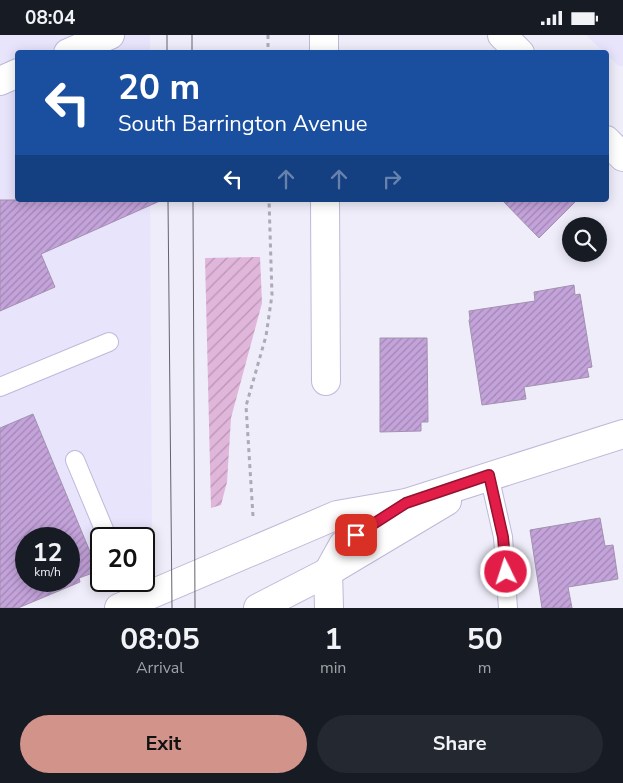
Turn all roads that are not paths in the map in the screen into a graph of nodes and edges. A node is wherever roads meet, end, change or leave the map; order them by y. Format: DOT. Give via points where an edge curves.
graph roads {
  1 [pos="110,35"];
  2 [pos="324,35"];
  3 [pos="75,50"];
  4 [pos="324,50"];
  5 [pos="15,74"];
  6 [pos="0,81"];
  7 [pos="609,143"];
  8 [pos="623,157"];
  9 [pos="325,202"];
  10 [pos="109,342"];
  11 [pos="326,381"];
  12 [pos="0,387"];
  13 [pos="623,434"];
  14 [pos="75,460"];
  15 [pos="489,475"];
  16 [pos="406,503"];
  17 [pos="103,527"];
  18 [pos="328,572"];
  19 [pos="127,597"];
  20 [pos="258,608"];
  21 [pos="329,608"];
  22 [pos="508,608"];
  1 -- 3 [label="street"];
  2 -- 4 [label="street"];
  5 -- 6 [label="street"];
  7 -- 8 [label="street"];
  9 -- 11 [label="street"];
  10 -- 12 [label="lane"];
  13 -- 15 [label="street"];
  14 -- 17 [label="lane"];
  15 -- 16 [label="street"];
  15 -- 18 [label="street"];
  15 -- 22 [label="lane" via="503,537"];
  16 -- 18 [label="street" via="343,545"];
  16 -- 19 [label="street" via="337,515"];
  18 -- 20 [label="street"];
  18 -- 21 [label="street"];
}
